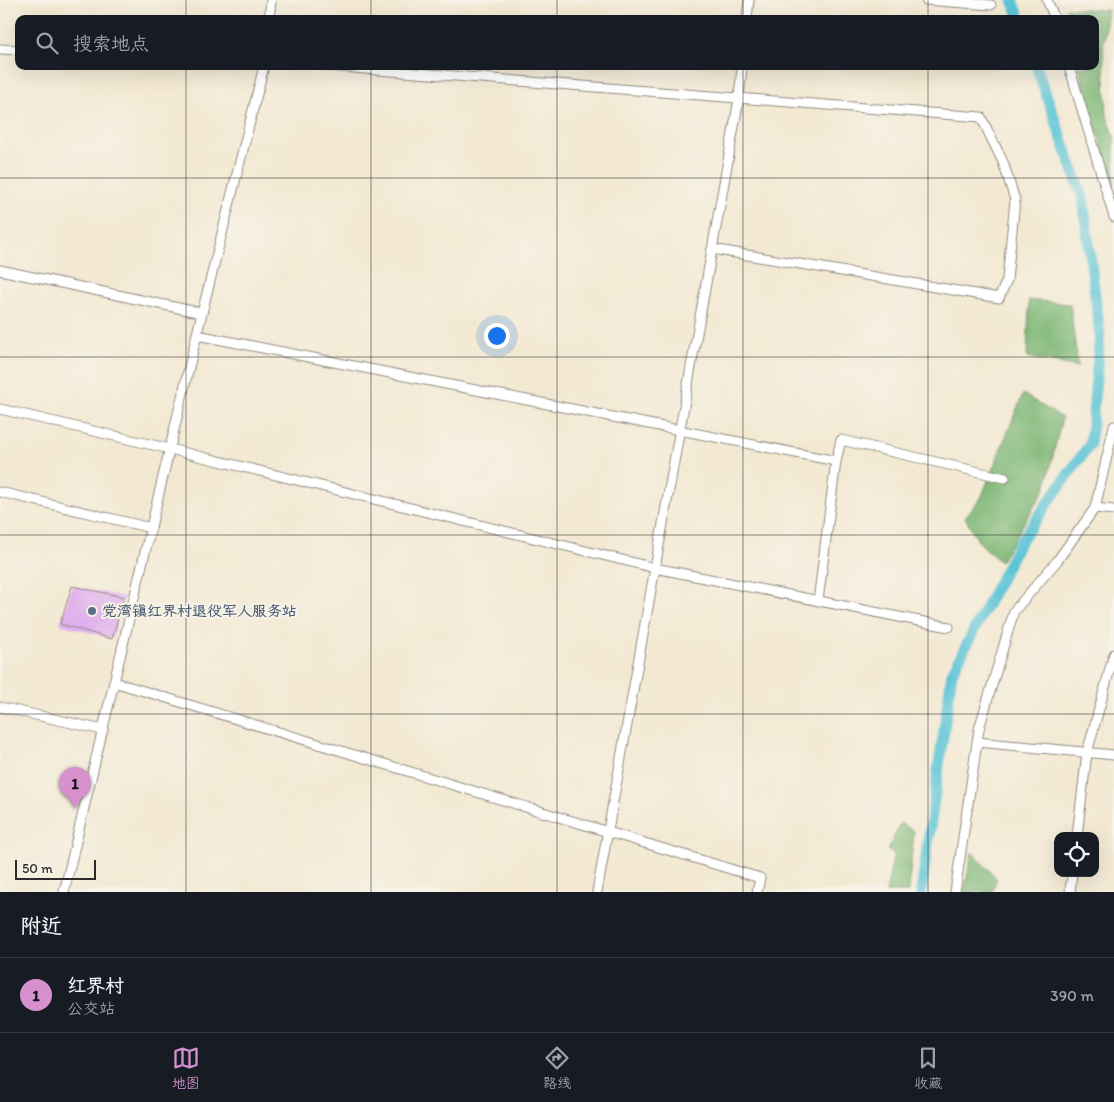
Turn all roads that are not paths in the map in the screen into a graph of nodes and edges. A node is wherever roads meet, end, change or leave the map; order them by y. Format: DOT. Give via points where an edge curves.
graph roads {
  1 [pos="271,0"];
  2 [pos="749,0"];
  3 [pos="926,0"];
  4 [pos="1047,0"];
  5 [pos="991,5"];
  6 [pos="270,15"];
  7 [pos="747,15"];
  8 [pos="1053,15"];
  9 [pos="0,49"];
  10 [pos="15,50"];
  11 [pos="263,70"];
  12 [pos="377,70"];
  13 [pos="742,70"];
  14 [pos="1070,70"];
  15 [pos="739,99"];
  16 [pos="1114,217"];
  17 [pos="712,249"];
  18 [pos="0,270"];
  19 [pos="202,313"];
  20 [pos="197,335"];
  21 [pos="0,409"];
  22 [pos="1114,426"];
  23 [pos="680,430"];
  24 [pos="170,449"];
  25 [pos="836,461"];
  26 [pos="1005,478"];
  27 [pos="0,492"];
  28 [pos="1095,508"];
  29 [pos="1114,510"];
  30 [pos="151,528"];
  31 [pos="655,568"];
  32 [pos="818,601"];
  33 [pos="949,627"];
  34 [pos="1114,654"];
  35 [pos="114,682"];
  36 [pos="0,707"];
  37 [pos="103,730"];
  38 [pos="978,742"];
  39 [pos="1088,753"];
  40 [pos="1114,755"];
  41 [pos="608,831"];
  42 [pos="1078,832"];
  43 [pos="1072,877"];
  44 [pos="64,892"];
  45 [pos="597,892"];
  46 [pos="757,892"];
  47 [pos="955,892"];
  48 [pos="1070,892"];
  1 -- 6 [label="street"];
  2 -- 7 [label="street"];
  3 -- 5 [label="street"];
  4 -- 8 [label="street"];
  9 -- 10 [label="street"];
  11 -- 19 [label="street"];
  12 -- 15 [label="street"];
  13 -- 15 [label="street"];
  14 -- 16 [label="street"];
  15 -- 17 [label="street"];
  15 -- 17 [label="street" via="980,117 1003,162 1015,200 1007,280 999,298"];
  17 -- 23 [label="street"];
  18 -- 19 [label="street"];
  19 -- 20 [label="street"];
  20 -- 23 [label="street"];
  20 -- 24 [label="street"];
  21 -- 24 [label="street"];
  22 -- 28 [label="street"];
  23 -- 25 [label="street"];
  23 -- 31 [label="street"];
  24 -- 30 [label="street"];
  24 -- 31 [label="street"];
  25 -- 26 [label="street" via="841,440"];
  25 -- 32 [label="street"];
  27 -- 30 [label="street"];
  28 -- 29 [label="street"];
  28 -- 38 [label="street" via="1057,561 1014,611"];
  30 -- 35 [label="street"];
  31 -- 32 [label="street"];
  31 -- 41 [label="street"];
  32 -- 33 [label="street"];
  34 -- 39 [label="street"];
  35 -- 37 [label="street"];
  35 -- 41 [label="street"];
  36 -- 37 [label="street"];
  37 -- 44 [label="street"];
  38 -- 39 [label="street"];
  38 -- 47 [label="street"];
  39 -- 40 [label="street"];
  39 -- 42 [label="street"];
  41 -- 45 [label="street"];
  41 -- 46 [label="street" via="760,878"];
  43 -- 48 [label="street"];
}
